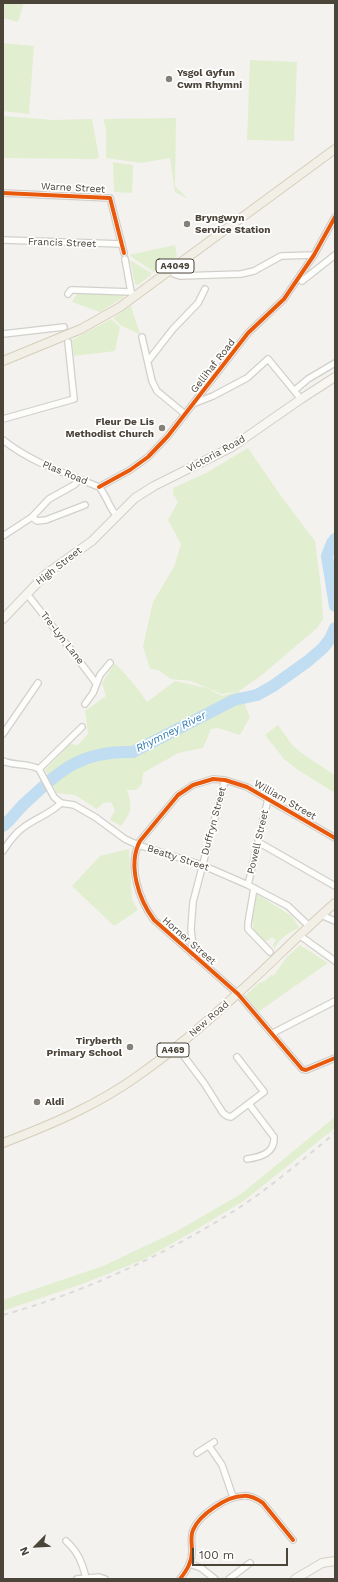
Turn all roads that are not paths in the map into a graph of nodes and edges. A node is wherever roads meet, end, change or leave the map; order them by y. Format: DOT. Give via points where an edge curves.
graph roads {
  1 [pos="335,149"];
  2 [pos="3,193"];
  3 [pos="335,217"];
  4 [pos="3,240"];
  5 [pos="122,244"];
  6 [pos="314,255"];
  7 [pos="335,255"];
  8 [pos="170,269"];
  9 [pos="302,281"];
  10 [pos="205,289"];
  11 [pos="68,294"];
  12 [pos="133,294"];
  13 [pos="64,327"];
  14 [pos="3,334"];
  15 [pos="142,337"];
  16 [pos="68,342"];
  17 [pos="3,361"];
  18 [pos="148,361"];
  19 [pos="335,363"];
  20 [pos="335,377"];
  21 [pos="295,390"];
  22 [pos="301,398"];
  23 [pos="194,403"];
  24 [pos="184,414"];
  25 [pos="3,419"];
  26 [pos="3,440"];
  27 [pos="79,480"];
  28 [pos="99,487"];
  29 [pos="85,505"];
  30 [pos="117,516"];
  31 [pos="32,517"];
  32 [pos="3,536"];
  33 [pos="26,594"];
  34 [pos="3,619"];
  35 [pos="110,663"];
  36 [pos="38,683"];
  37 [pos="96,683"];
  38 [pos="85,704"];
  39 [pos="82,727"];
  40 [pos="3,734"];
  41 [pos="3,761"];
  42 [pos="40,771"];
  43 [pos="225,780"];
  44 [pos="268,799"];
  45 [pos="61,803"];
  46 [pos="335,838"];
  47 [pos="258,842"];
  48 [pos="138,845"];
  49 [pos="3,851"];
  50 [pos="202,865"];
  51 [pos="248,884"];
  52 [pos="335,886"];
  53 [pos="254,888"];
  54 [pos="335,903"];
  55 [pos="321,915"];
  56 [pos="335,921"];
  57 [pos="309,926"];
  58 [pos="299,935"];
  59 [pos="270,952"];
  60 [pos="194,956"];
  61 [pos="335,961"];
  62 [pos="238,994"];
  63 [pos="335,1001"];
  64 [pos="273,1033"];
  65 [pos="176,1047"];
  66 [pos="237,1057"];
  67 [pos="335,1058"];
  68 [pos="249,1104"];
  69 [pos="3,1143"];
  70 [pos="247,1159"];
  71 [pos="197,1453"];
  72 [pos="233,1497"];
  73 [pos="293,1540"];
  74 [pos="66,1541"];
  75 [pos="335,1561"];
  76 [pos="190,1564"];
  77 [pos="250,1564"];
  78 [pos="86,1578"];
  79 [pos="77,1579"];
  80 [pos="105,1579"];
  81 [pos="180,1579"];
  82 [pos="216,1579"];
  83 [pos="229,1579"];
  84 [pos="295,1579"];
  1 -- 8 [label="main road, A4049"];
  2 -- 5 [label="street, Warne Street" via="110,198"];
  3 -- 6 [label="street, Gellihaf Road"];
  4 -- 5 [label="street, Francis Street"];
  5 -- 12 [label="street, Warne Street"];
  6 -- 8 [label="street" via="281,256 254,271 241,274 180,276"];
  6 -- 23 [label="street, Gellihaf Road" via="284,299 248,333"];
  7 -- 9 [label="street"];
  8 -- 12 [label="main road, A4049"];
  10 -- 18 [label="street" via="198,303"];
  11 -- 12 [label="street" via="71,290"];
  12 -- 17 [label="main road, A4049" via="108,314 81,329"];
  13 -- 14 [label="street"];
  15 -- 18 [label="street"];
  16 -- 25 [label="street" via="74,399"];
  18 -- 24 [label="street" via="152,381 158,392"];
  19 -- 21 [label="street"];
  20 -- 22 [label="main road, Victoria Road"];
  21 -- 22 [label="street"];
  21 -- 23 [label="street" via="268,359 247,378"];
  22 -- 30 [label="main road, Victoria Road" via="232,447 135,498"];
  23 -- 24 [label="street, Gellihaf Road"];
  24 -- 28 [label="street, Gellihaf Road" via="148,457"];
  26 -- 27 [label="street, Plas Road" via="22,454"];
  27 -- 28 [label="street, Plas Road"];
  27 -- 31 [label="street" via="49,499"];
  28 -- 30 [label="street, Plas Road"];
  29 -- 31 [label="street" via="46,520 37,521"];
  30 -- 33 [label="main road, High Street" via="92,541 46,574"];
  31 -- 32 [label="street"];
  33 -- 34 [label="main road, High Street"];
  33 -- 37 [label="street, Tre-Lyn Lane"];
  35 -- 37 [label="street"];
  36 -- 40 [label="street"];
  37 -- 38 [label="street"];
  39 -- 42 [label="street"];
  41 -- 42 [label="street" via="32,766"];
  42 -- 45 [label="street, Beatty Street" via="54,797"];
  43 -- 44 [label="street, William Street" via="248,787"];
  43 -- 48 [label="street, William Street" via="203,781 178,795"];
  43 -- 50 [label="street, Duffryn Street"];
  44 -- 46 [label="street, William Street"];
  44 -- 47 [label="street, Powell Street"];
  45 -- 48 [label="street, Beatty Street" via="74,805"];
  45 -- 49 [label="street" via="53,811 22,828"];
  47 -- 51 [label="street, Powell Street"];
  47 -- 52 [label="street"];
  48 -- 50 [label="street, Beatty Street"];
  48 -- 60 [label="street, Horner Street" via="136,877 145,909 163,930"];
  50 -- 51 [label="street, Beatty Street"];
  50 -- 60 [label="street, Duffryn Street" via="192,913"];
  51 -- 53 [label="street, Beatty Street"];
  53 -- 57 [label="street, Beatty Street" via="288,906"];
  53 -- 59 [label="street" via="248,929"];
  54 -- 55 [label="main road, New Road / A469"];
  55 -- 56 [label="street"];
  55 -- 57 [label="main road, New Road / A469"];
  57 -- 58 [label="main road, New Road / A469"];
  58 -- 61 [label="street"];
  58 -- 62 [label="main road, New Road / A469"];
  60 -- 62 [label="street, Horner Street"];
  62 -- 64 [label="street, Horner Street"];
  62 -- 65 [label="main road, New Road / A469"];
  63 -- 64 [label="street"];
  64 -- 67 [label="street, Horner Street" via="304,1070"];
  65 -- 68 [label="street" via="226,1116 231,1117"];
  65 -- 69 [label="main road, New Road / A469" via="138,1076 102,1098 66,1117"];
  66 -- 68 [label="street" via="264,1092"];
  68 -- 70 [label="street" via="274,1136 274,1140 271,1149 264,1154"];
  71 -- 72 [label="street" via="212,1444"];
  72 -- 73 [label="street" via="257,1499"];
  72 -- 76 [label="street" via="197,1521 191,1538"];
  74 -- 78 [label="street" via="79,1554"];
  75 -- 84 [label="main road" via="322,1563"];
  76 -- 81 [label="street"];
  76 -- 82 [label="street" via="201,1568"];
  77 -- 83 [label="street"];
  78 -- 79 [label="street"];
  78 -- 80 [label="street"];
}
